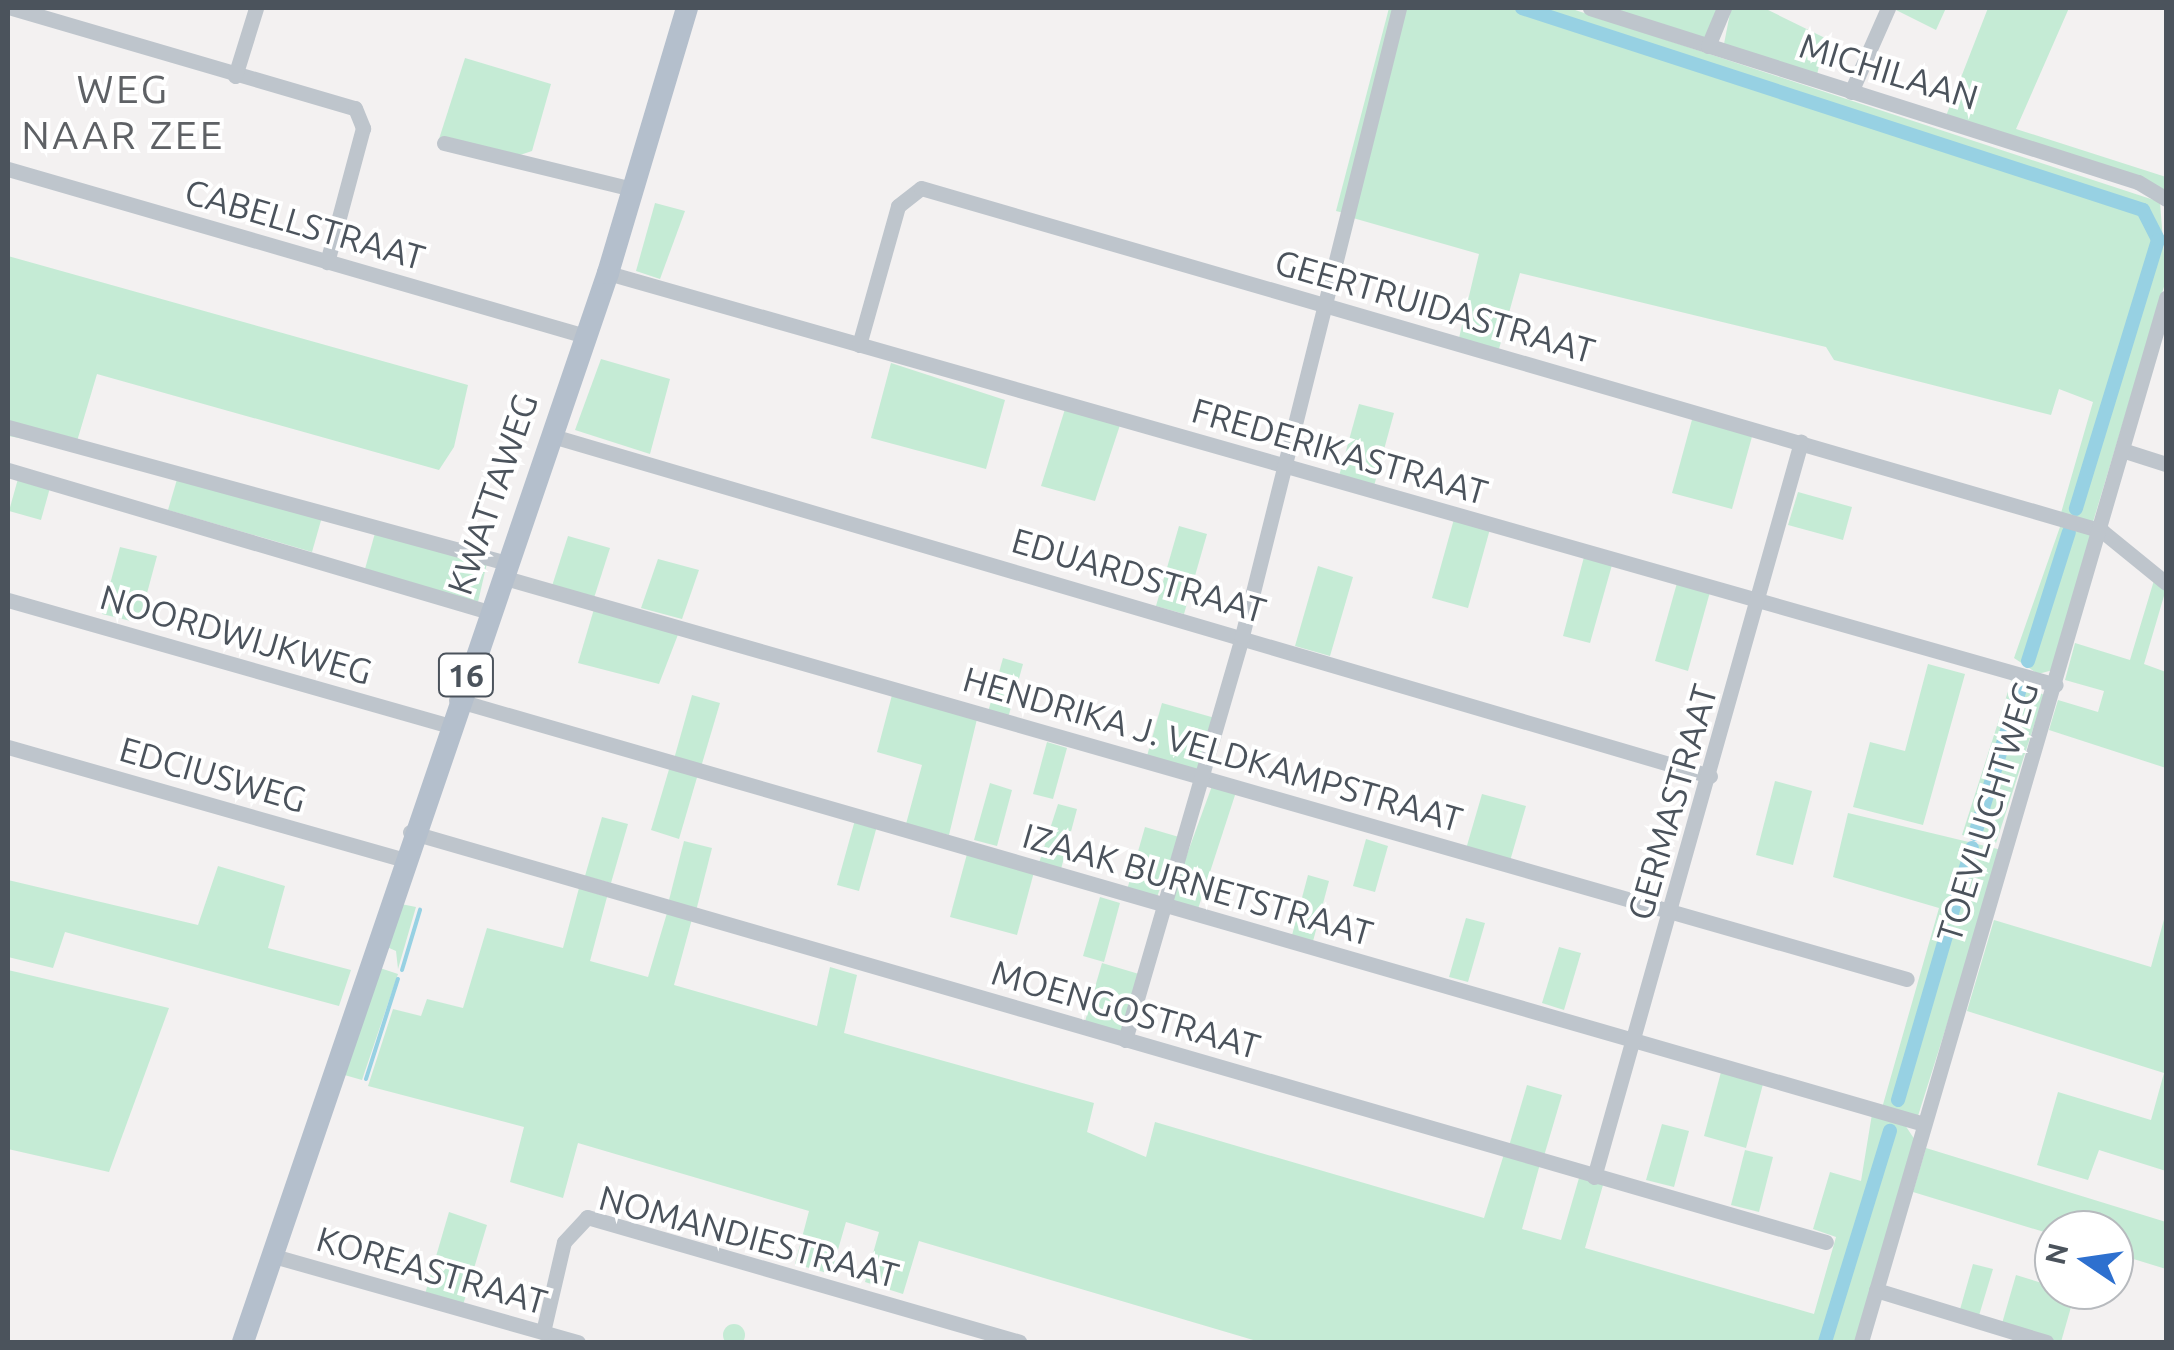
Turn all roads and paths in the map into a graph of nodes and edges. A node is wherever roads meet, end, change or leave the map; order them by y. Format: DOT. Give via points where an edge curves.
graph roads {
  1 [pos="12,8"];
  2 [pos="256,8"];
  3 [pos="685,8"];
  4 [pos="1399,8"];
  5 [pos="1590,8"];
  6 [pos="1724,8"];
  7 [pos="1888,8"];
  8 [pos="1708,46"];
  9 [pos="235,76"];
  10 [pos="1851,92"];
  11 [pos="444,142"];
  12 [pos="8,168"];
  13 [pos="632,190"];
  14 [pos="2166,200"];
  15 [pos="327,262"];
  16 [pos="608,273"];
  17 [pos="2166,298"];
  18 [pos="1324,305"];
  19 [pos="585,336"];
  20 [pos="859,345"];
  21 [pos="8,427"];
  22 [pos="549,435"];
  23 [pos="1801,442"];
  24 [pos="2122,450"];
  25 [pos="2166,464"];
  26 [pos="1284,466"];
  27 [pos="8,470"];
  28 [pos="2102,530"];
  29 [pos="504,570"];
  30 [pos="2166,583"];
  31 [pos="8,600"];
  32 [pos="1758,602"];
  33 [pos="490,612"];
  34 [pos="1242,636"];
  35 [pos="2056,685"];
  36 [pos="456,700"];
  37 [pos="448,725"];
  38 [pos="8,747"];
  39 [pos="1710,776"];
  40 [pos="1203,779"];
  41 [pos="410,832"];
  42 [pos="401,859"];
  43 [pos="1163,906"];
  44 [pos="1672,911"];
  45 [pos="1907,979"];
  46 [pos="1125,1040"];
  47 [pos="1634,1040"];
  48 [pos="1924,1124"];
  49 [pos="1594,1177"];
  50 [pos="1826,1242"];
  51 [pos="270,1255"];
  52 [pos="1876,1290"];
  53 [pos="543,1332"];
  54 [pos="243,1342"];
  55 [pos="578,1342"];
  56 [pos="1019,1342"];
  57 [pos="1861,1342"];
  58 [pos="2046,1342"];
  1 -- 9 [label="street"];
  2 -- 9 [label="street"];
  3 -- 13 [label="main road, KWATTAWEG / 16"];
  4 -- 18 [label="street"];
  5 -- 8 [label="street, MICHILAAN"];
  6 -- 8 [label="street"];
  7 -- 10 [label="street"];
  8 -- 10 [label="street, MICHILAAN"];
  9 -- 15 [label="street" via="364,116"];
  10 -- 14 [label="street, MICHILAAN" via="2138,182"];
  11 -- 13 [label="street"];
  12 -- 15 [label="street, CABELLSTRAAT"];
  13 -- 16 [label="main road, KWATTAWEG / 16"];
  15 -- 19 [label="street, CABELLSTRAAT"];
  16 -- 19 [label="main road, KWATTAWEG / 16"];
  16 -- 20 [label="street, FREDERIKASTRAAT"];
  17 -- 24 [label="street, TOEVLUCHTWEG"];
  18 -- 20 [label="street, GEERTRUIDASTRAAT" via="914,188 898,206"];
  18 -- 23 [label="street, GEERTRUIDASTRAAT"];
  18 -- 26 [label="street"];
  19 -- 22 [label="main road, KWATTAWEG / 16"];
  20 -- 26 [label="street, FREDERIKASTRAAT"];
  21 -- 29 [label="street, HENDRIKA J. VELDKAMPSTRAAT"];
  22 -- 29 [label="main road, KWATTAWEG / 16"];
  22 -- 34 [label="street, EDUARDSTRAAT"];
  23 -- 28 [label="street, GEERTRUIDASTRAAT"];
  23 -- 32 [label="street, GERMASTRAAT"];
  24 -- 25 [label="street"];
  24 -- 28 [label="street, TOEVLUCHTWEG"];
  26 -- 32 [label="street, FREDERIKASTRAAT"];
  26 -- 34 [label="street"];
  27 -- 33 [label="street"];
  28 -- 30 [label="street"];
  28 -- 35 [label="street, TOEVLUCHTWEG"];
  29 -- 33 [label="main road, KWATTAWEG / 16"];
  29 -- 40 [label="street, HENDRIKA J. VELDKAMPSTRAAT"];
  31 -- 37 [label="street, NOORDWIJKWEG"];
  32 -- 35 [label="street, FREDERIKASTRAAT"];
  32 -- 39 [label="street, GERMASTRAAT"];
  33 -- 36 [label="main road, KWATTAWEG / 16"];
  34 -- 39 [label="street, EDUARDSTRAAT"];
  34 -- 40 [label="street"];
  35 -- 48 [label="street, TOEVLUCHTWEG"];
  36 -- 37 [label="main road, KWATTAWEG / 16"];
  36 -- 43 [label="street, IZAAK BURNETSTRAAT"];
  37 -- 41 [label="main road, KWATTAWEG / 16"];
  38 -- 42 [label="street, EDCIUSWEG"];
  39 -- 44 [label="street, GERMASTRAAT"];
  40 -- 43 [label="street"];
  40 -- 44 [label="street, HENDRIKA J. VELDKAMPSTRAAT"];
  41 -- 42 [label="main road, KWATTAWEG / 16"];
  41 -- 46 [label="street, MOENGOSTRAAT"];
  42 -- 51 [label="main road, KWATTAWEG / 16"];
  43 -- 46 [label="street"];
  43 -- 47 [label="street, IZAAK BURNETSTRAAT"];
  44 -- 45 [label="street, HENDRIKA J. VELDKAMPSTRAAT"];
  44 -- 47 [label="street, GERMASTRAAT"];
  46 -- 49 [label="street, MOENGOSTRAAT"];
  47 -- 48 [label="street, IZAAK BURNETSTRAAT"];
  47 -- 49 [label="street, GERMASTRAAT"];
  48 -- 52 [label="street, TOEVLUCHTWEG"];
  49 -- 50 [label="street, MOENGOSTRAAT"];
  51 -- 53 [label="street, KOREASTRAAT"];
  51 -- 54 [label="main road, KWATTAWEG / 16"];
  52 -- 57 [label="street, TOEVLUCHTWEG"];
  52 -- 58 [label="street"];
  53 -- 55 [label="street, KOREASTRAAT"];
  53 -- 56 [label="street, NOMANDIESTRAAT" via="564,1242 587,1217"];
}
